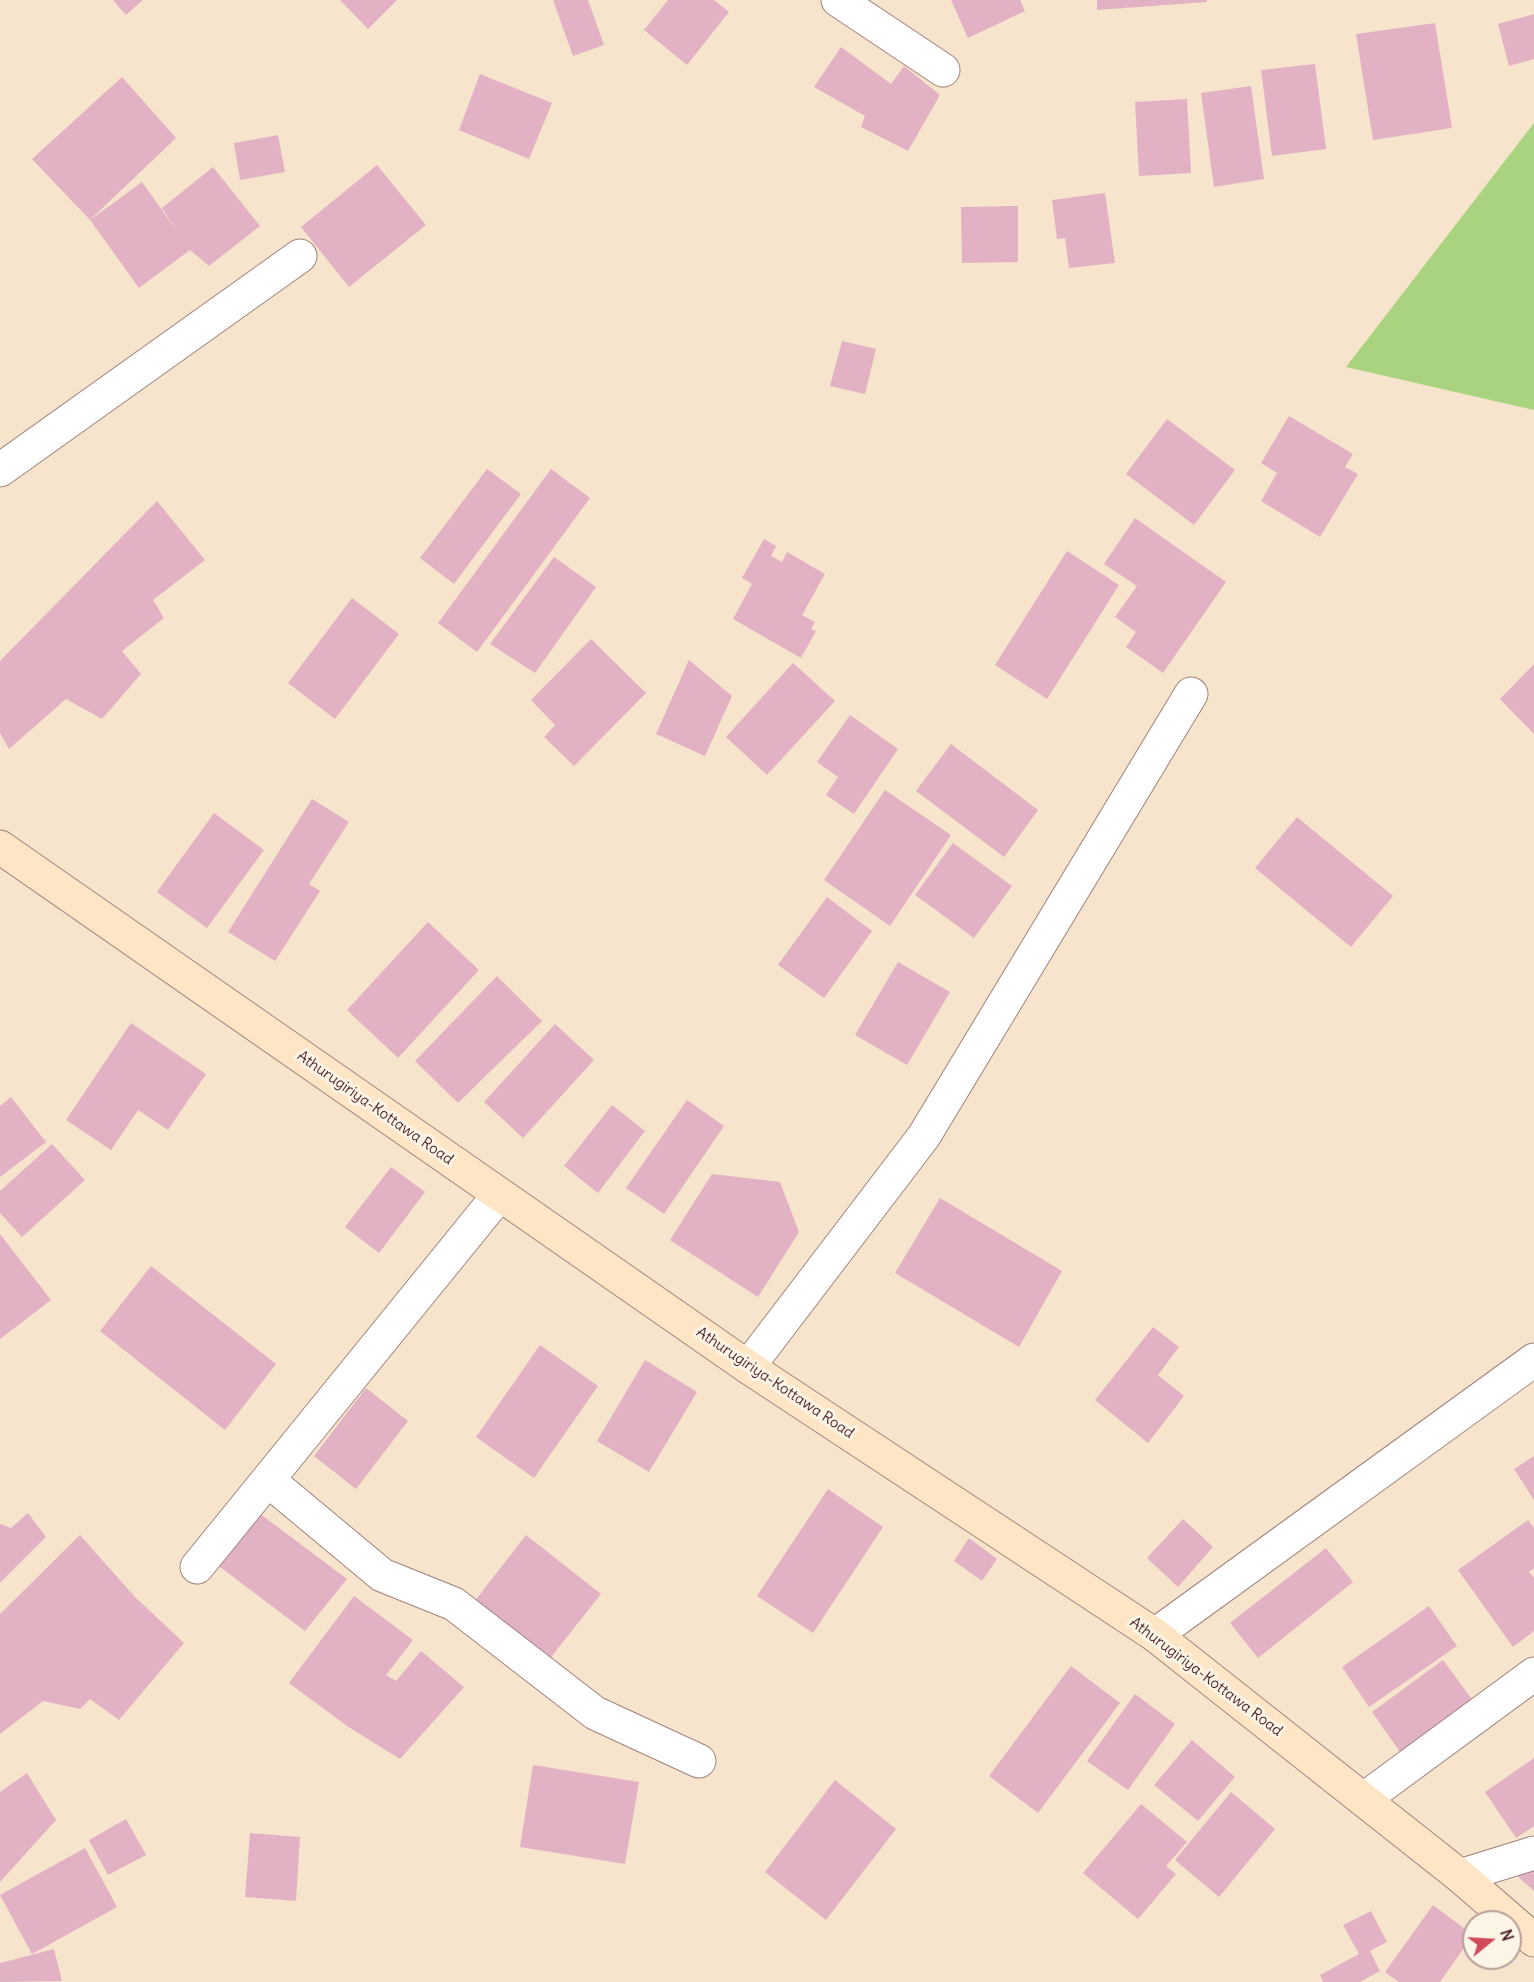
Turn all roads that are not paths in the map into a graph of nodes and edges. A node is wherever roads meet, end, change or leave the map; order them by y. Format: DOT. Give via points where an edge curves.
graph roads {
  1 [pos="838,0"];
  2 [pos="943,70"];
  3 [pos="300,256"];
  4 [pos="0,470"];
  5 [pos="1191,693"];
  6 [pos="0,847"];
  7 [pos="499,1195"];
  8 [pos="1534,1360"];
  9 [pos="748,1367"];
  10 [pos="268,1480"];
  11 [pos="196,1567"];
  12 [pos="1155,1635"];
  13 [pos="1534,1674"];
  14 [pos="699,1761"];
  15 [pos="1364,1799"];
  16 [pos="1534,1853"];
  17 [pos="1460,1876"];
  18 [pos="1534,1940"];
  1 -- 2 [label="street"];
  3 -- 4 [label="street"];
  5 -- 9 [label="street" via="924,1136"];
  6 -- 7 [label="main road, Athurugiriya-Kottawa Road"];
  7 -- 9 [label="main road, Athurugiriya-Kottawa Road"];
  7 -- 10 [label="street"];
  8 -- 12 [label="street"];
  9 -- 12 [label="main road, Athurugiriya-Kottawa Road"];
  10 -- 11 [label="street"];
  10 -- 14 [label="street" via="382,1575 454,1604 595,1713"];
  12 -- 15 [label="main road, Athurugiriya-Kottawa Road"];
  13 -- 15 [label="street"];
  15 -- 17 [label="main road, Athurugiriya-Kottawa Road"];
  16 -- 17 [label="street"];
  17 -- 18 [label="main road, Athurugiriya-Kottawa Road"];
}
